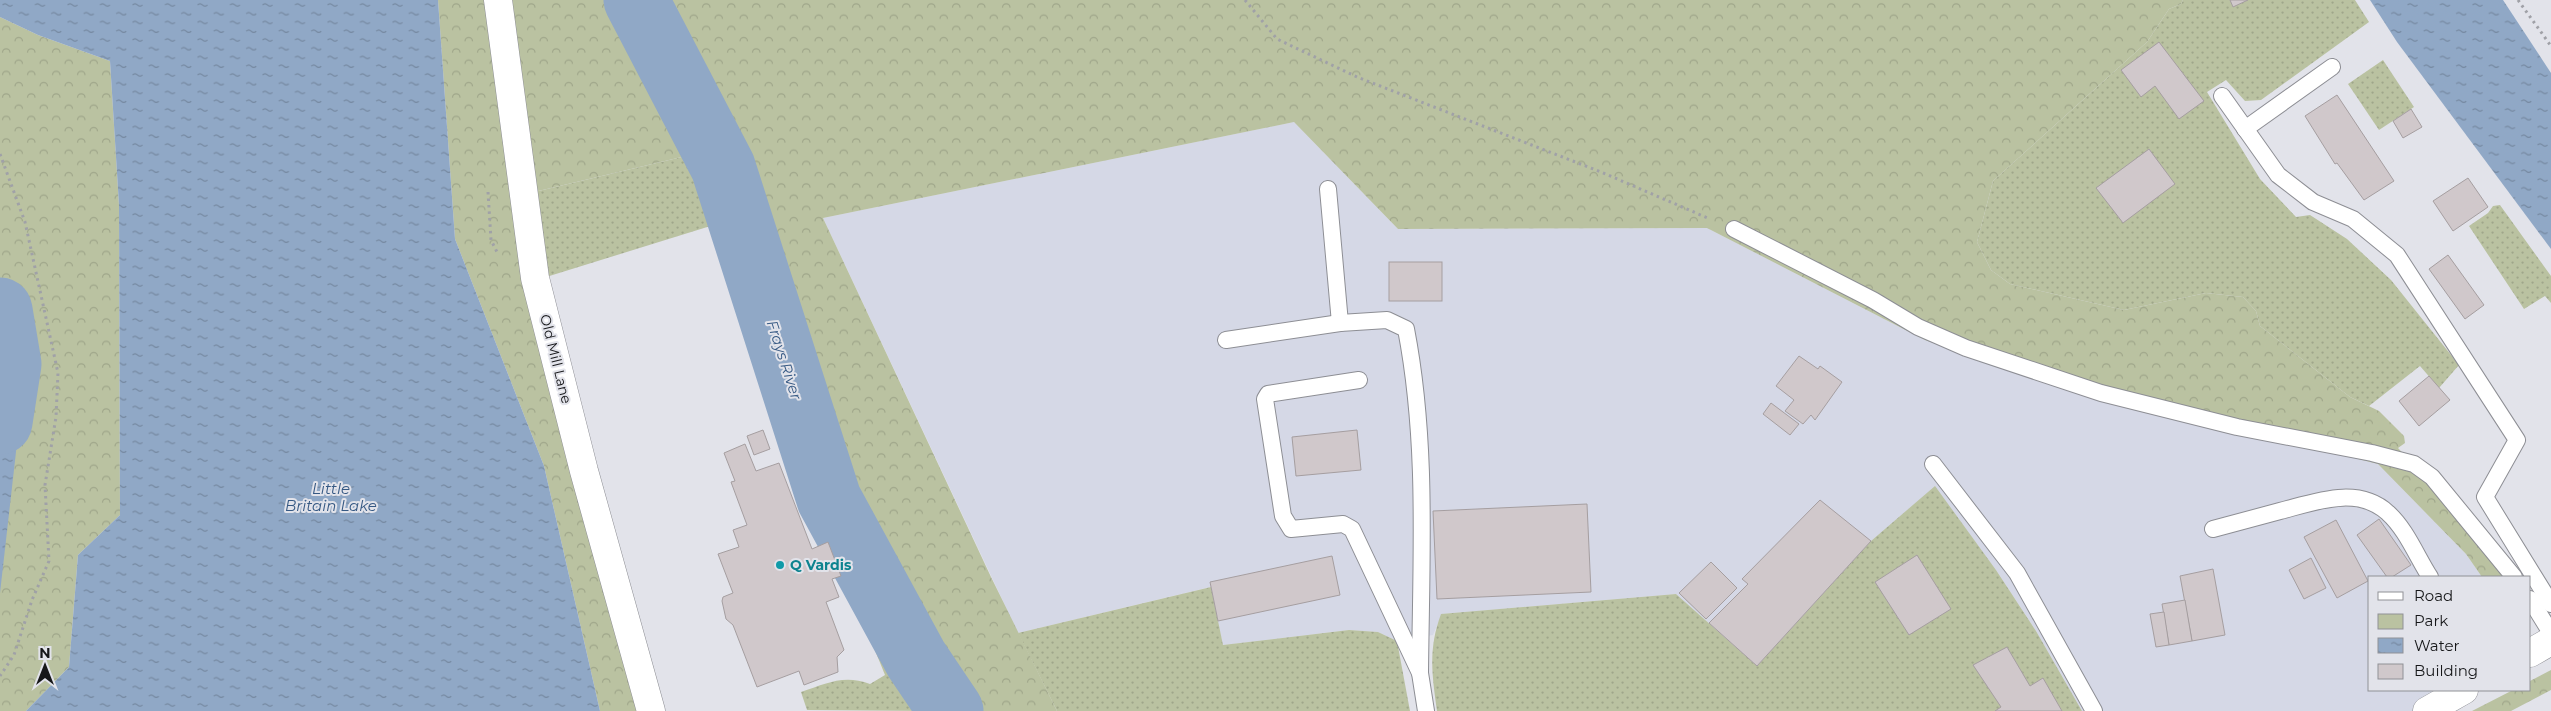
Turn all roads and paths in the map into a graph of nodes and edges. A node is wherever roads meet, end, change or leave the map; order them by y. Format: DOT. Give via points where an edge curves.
graph roads {
  1 [pos="498,0"];
  2 [pos="1245,0"];
  3 [pos="2518,0"];
  4 [pos="2551,46"];
  5 [pos="2332,67"];
  6 [pos="2222,96"];
  7 [pos="2245,129"];
  8 [pos="0,154"];
  9 [pos="1328,189"];
  10 [pos="1734,230"];
  11 [pos="1340,323"];
  12 [pos="1226,340"];
  13 [pos="1359,380"];
  14 [pos="1933,464"];
  15 [pos="2213,529"];
  16 [pos="2429,576"];
  17 [pos="2513,576"];
  18 [pos="2531,604"];
  19 [pos="2551,604"];
  20 [pos="2539,644"];
  21 [pos="1420,673"];
  22 [pos="0,676"];
  23 [pos="2462,691"];
  24 [pos="651,711"];
  25 [pos="1426,711"];
  26 [pos="2094,711"];
  27 [pos="2427,711"];
  1 -- 24 [label="street, Old Mill Lane" via="535,278 584,471"];
  2 -- 10 [label="path" via="1277,39 1357,77 1601,172"];
  3 -- 4 [label="path"];
  5 -- 7 [label="lane"];
  6 -- 7 [label="lane"];
  7 -- 19 [label="lane" via="2278,175 2313,202 2354,219 2397,255 2512,432 2517,440 2485,497"];
  8 -- 22 [label="path" via="25,222 58,373 56,417 45,485 49,561 14,655"];
  9 -- 11 [label="lane"];
  10 -- 17 [label="lane" via="1873,300 1918,327 1966,348 2101,393 2238,427 2414,464 2432,477"];
  11 -- 12 [label="lane"];
  11 -- 21 [label="lane" via="1387,320 1406,329 1417,400 1422,485"];
  13 -- 21 [label="lane" via="1268,394 1265,399 1283,516 1291,529 1343,524 1352,529"];
  14 -- 26 [label="lane" via="2017,573"];
  15 -- 16 [label="lane" via="2319,500 2353,497 2373,503 2394,518"];
  18 -- 20 [label="lane"];
  21 -- 25 [label="lane"];
  23 -- 27 [label="street"];
}
